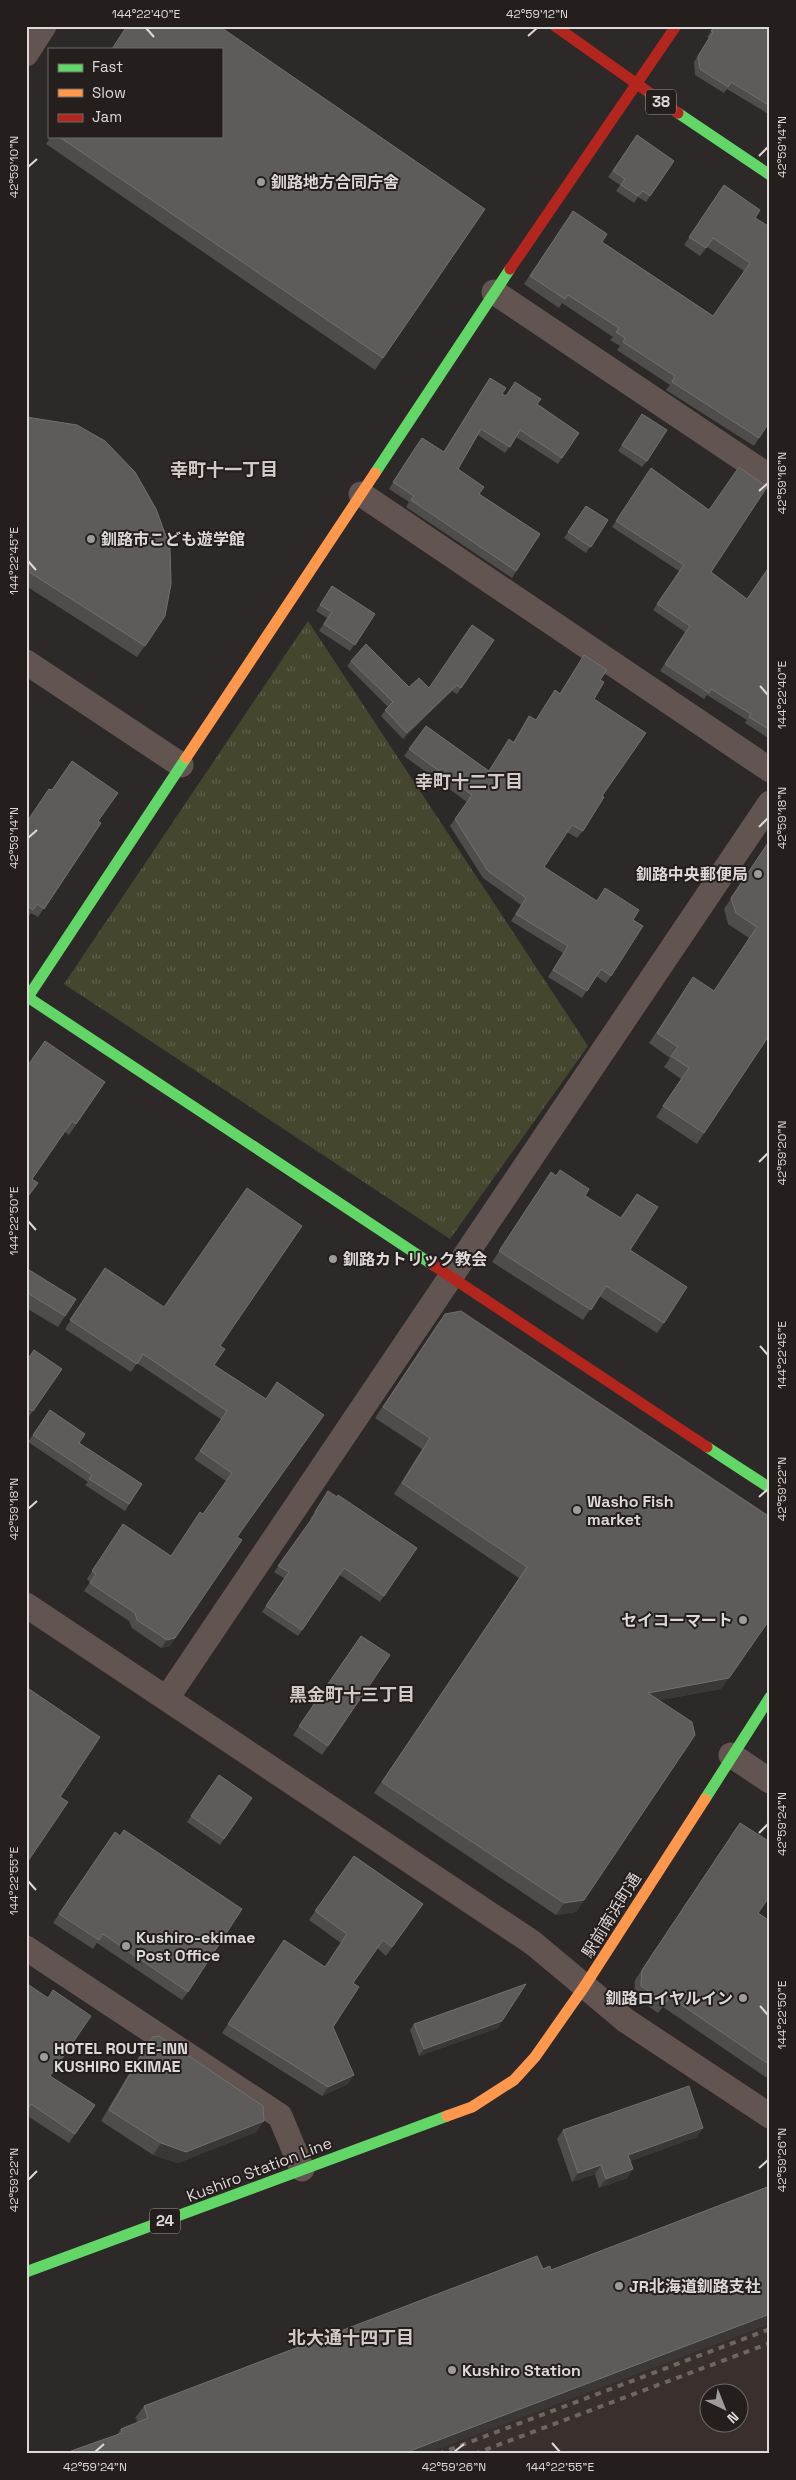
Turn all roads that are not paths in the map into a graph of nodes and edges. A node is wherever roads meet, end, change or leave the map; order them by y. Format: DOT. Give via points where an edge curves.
graph roads {
  1 [pos="44,26"];
  2 [pos="556,26"];
  3 [pos="676,26"];
  4 [pos="26,54"];
  5 [pos="636,85"];
  6 [pos="770,175"];
  7 [pos="494,292"];
  8 [pos="770,477"];
  9 [pos="362,494"];
  10 [pos="26,662"];
  11 [pos="181,765"];
  12 [pos="770,770"];
  13 [pos="770,803"];
  14 [pos="27,997"];
  15 [pos="452,1276"];
  16 [pos="770,1488"];
  17 [pos="26,1605"];
  18 [pos="770,1697"];
  19 [pos="167,1698"];
  20 [pos="731,1755"];
  21 [pos="770,1781"];
  22 [pos="26,1948"];
  23 [pos="584,1987"];
  24 [pos="447,2116"];
  25 [pos="770,2116"];
  26 [pos="302,2169"];
  27 [pos="27,2273"];
  1 -- 4 [label="street"];
  2 -- 5 [label="main road, 38"];
  3 -- 5 [label="main road"];
  5 -- 6 [label="main road, 38"];
  5 -- 7 [label="main road"];
  7 -- 8 [label="street"];
  7 -- 9 [label="main road"];
  9 -- 11 [label="main road"];
  9 -- 12 [label="street"];
  10 -- 11 [label="street"];
  11 -- 14 [label="main road"];
  13 -- 15 [label="street"];
  14 -- 15 [label="main road"];
  15 -- 16 [label="main road"];
  15 -- 19 [label="street"];
  17 -- 19 [label="street"];
  18 -- 20 [label="main road, 駅前南浜町通"];
  19 -- 23 [label="street" via="533,1943"];
  20 -- 21 [label="street"];
  20 -- 23 [label="main road, 駅前南浜町通"];
  22 -- 26 [label="street" via="280,2116"];
  23 -- 24 [label="main road, 駅前南浜町通" via="535,2058 514,2080 472,2106"];
  23 -- 25 [label="street" via="625,2020"];
  24 -- 26 [label="main road, Kushiro Station Line / 24"];
  26 -- 27 [label="main road, Kushiro Station Line / 24"];
}
